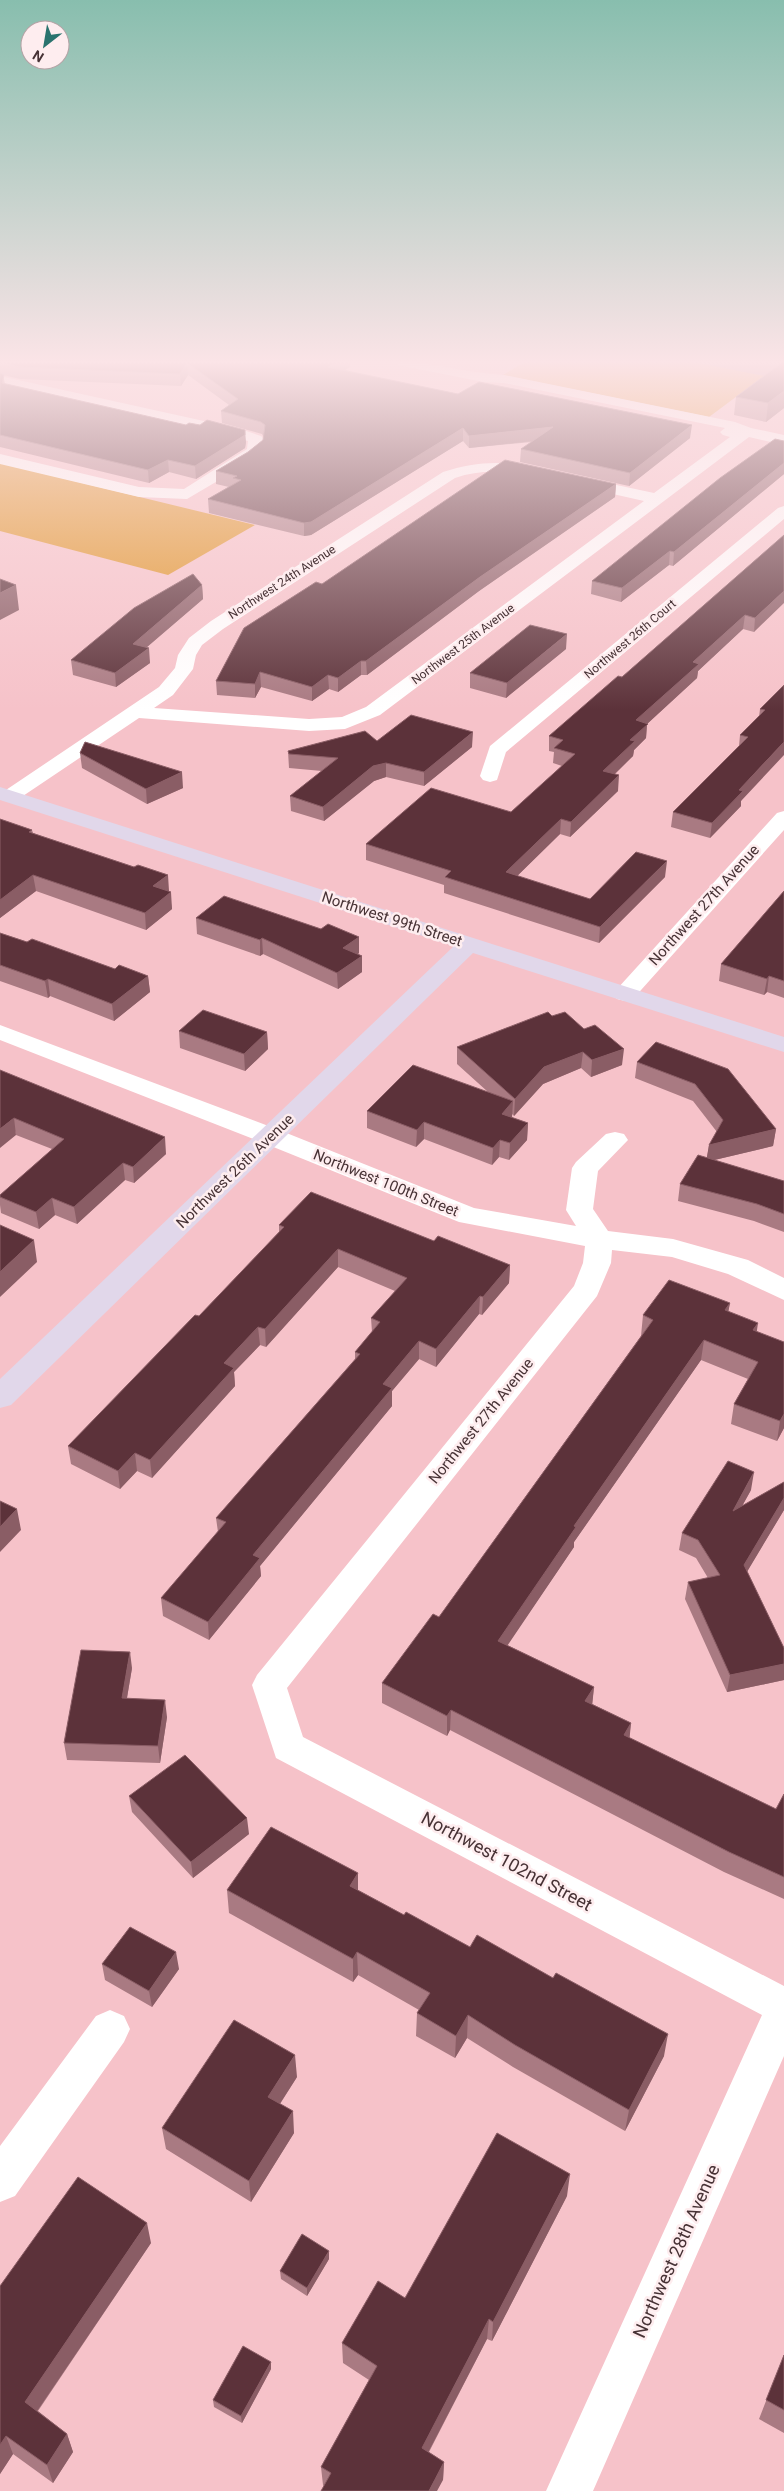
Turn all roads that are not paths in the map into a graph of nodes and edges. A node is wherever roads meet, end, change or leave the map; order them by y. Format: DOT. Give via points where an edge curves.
graph roads {
  1 [pos="79,477"];
  2 [pos="215,477"];
  3 [pos="446,477"];
  4 [pos="560,477"];
  5 [pos="687,477"];
  6 [pos="658,499"];
  7 [pos="784,511"];
  8 [pos="136,712"];
  9 [pos="490,776"];
  10 [pos="5,794"];
  11 [pos="780,825"];
  12 [pos="469,944"];
  13 [pos="625,994"];
  14 [pos="2,1034"];
  15 [pos="784,1045"];
  16 [pos="270,1136"];
  17 [pos="615,1140"];
  18 [pos="599,1239"];
  19 [pos="784,1290"];
  20 [pos="0,1397"];
  21 [pos="268,1685"];
  22 [pos="784,2006"];
  23 [pos="784,2011"];
  24 [pos="110,2029"];
  25 [pos="0,2181"];
  26 [pos="569,2491"];
  1 -- 2 [label="street" via="139,492 187,494"];
  3 -- 8 [label="street, Northwest 24th Avenue" via="194,642 184,669 166,692"];
  4 -- 6 [label="street, Northwest 24th Avenue"];
  5 -- 6 [label="street, Northwest 25th Avenue"];
  6 -- 8 [label="street, Northwest 25th Avenue" via="373,711 345,723 309,725"];
  7 -- 9 [label="street, Northwest 26th Court" via="497,750"];
  8 -- 10 [label="street, Northwest 24th Avenue"];
  10 -- 12 [label="main road, Northwest 99th Street"];
  11 -- 13 [label="street, Northwest 27th Avenue"];
  12 -- 13 [label="main road, Northwest 99th Street"];
  12 -- 16 [label="main road, Northwest 26th Avenue"];
  13 -- 15 [label="main road, Northwest 99th Street"];
  14 -- 16 [label="street, Northwest 100th Street"];
  16 -- 18 [label="street, Northwest 100th Street" via="469,1216"];
  16 -- 20 [label="main road, Northwest 26th Avenue"];
  17 -- 18 [label="street" via="585,1168 579,1210"];
  18 -- 19 [label="street, Northwest 100th Street" via="682,1251 738,1267"];
  18 -- 21 [label="street, Northwest 27th Avenue" via="597,1263 588,1288"];
  21 -- 22 [label="street, Northwest 102nd Street" via="288,1747"];
  23 -- 26 [label="street, Northwest 28th Avenue"];
  24 -- 25 [label="street"];
}
